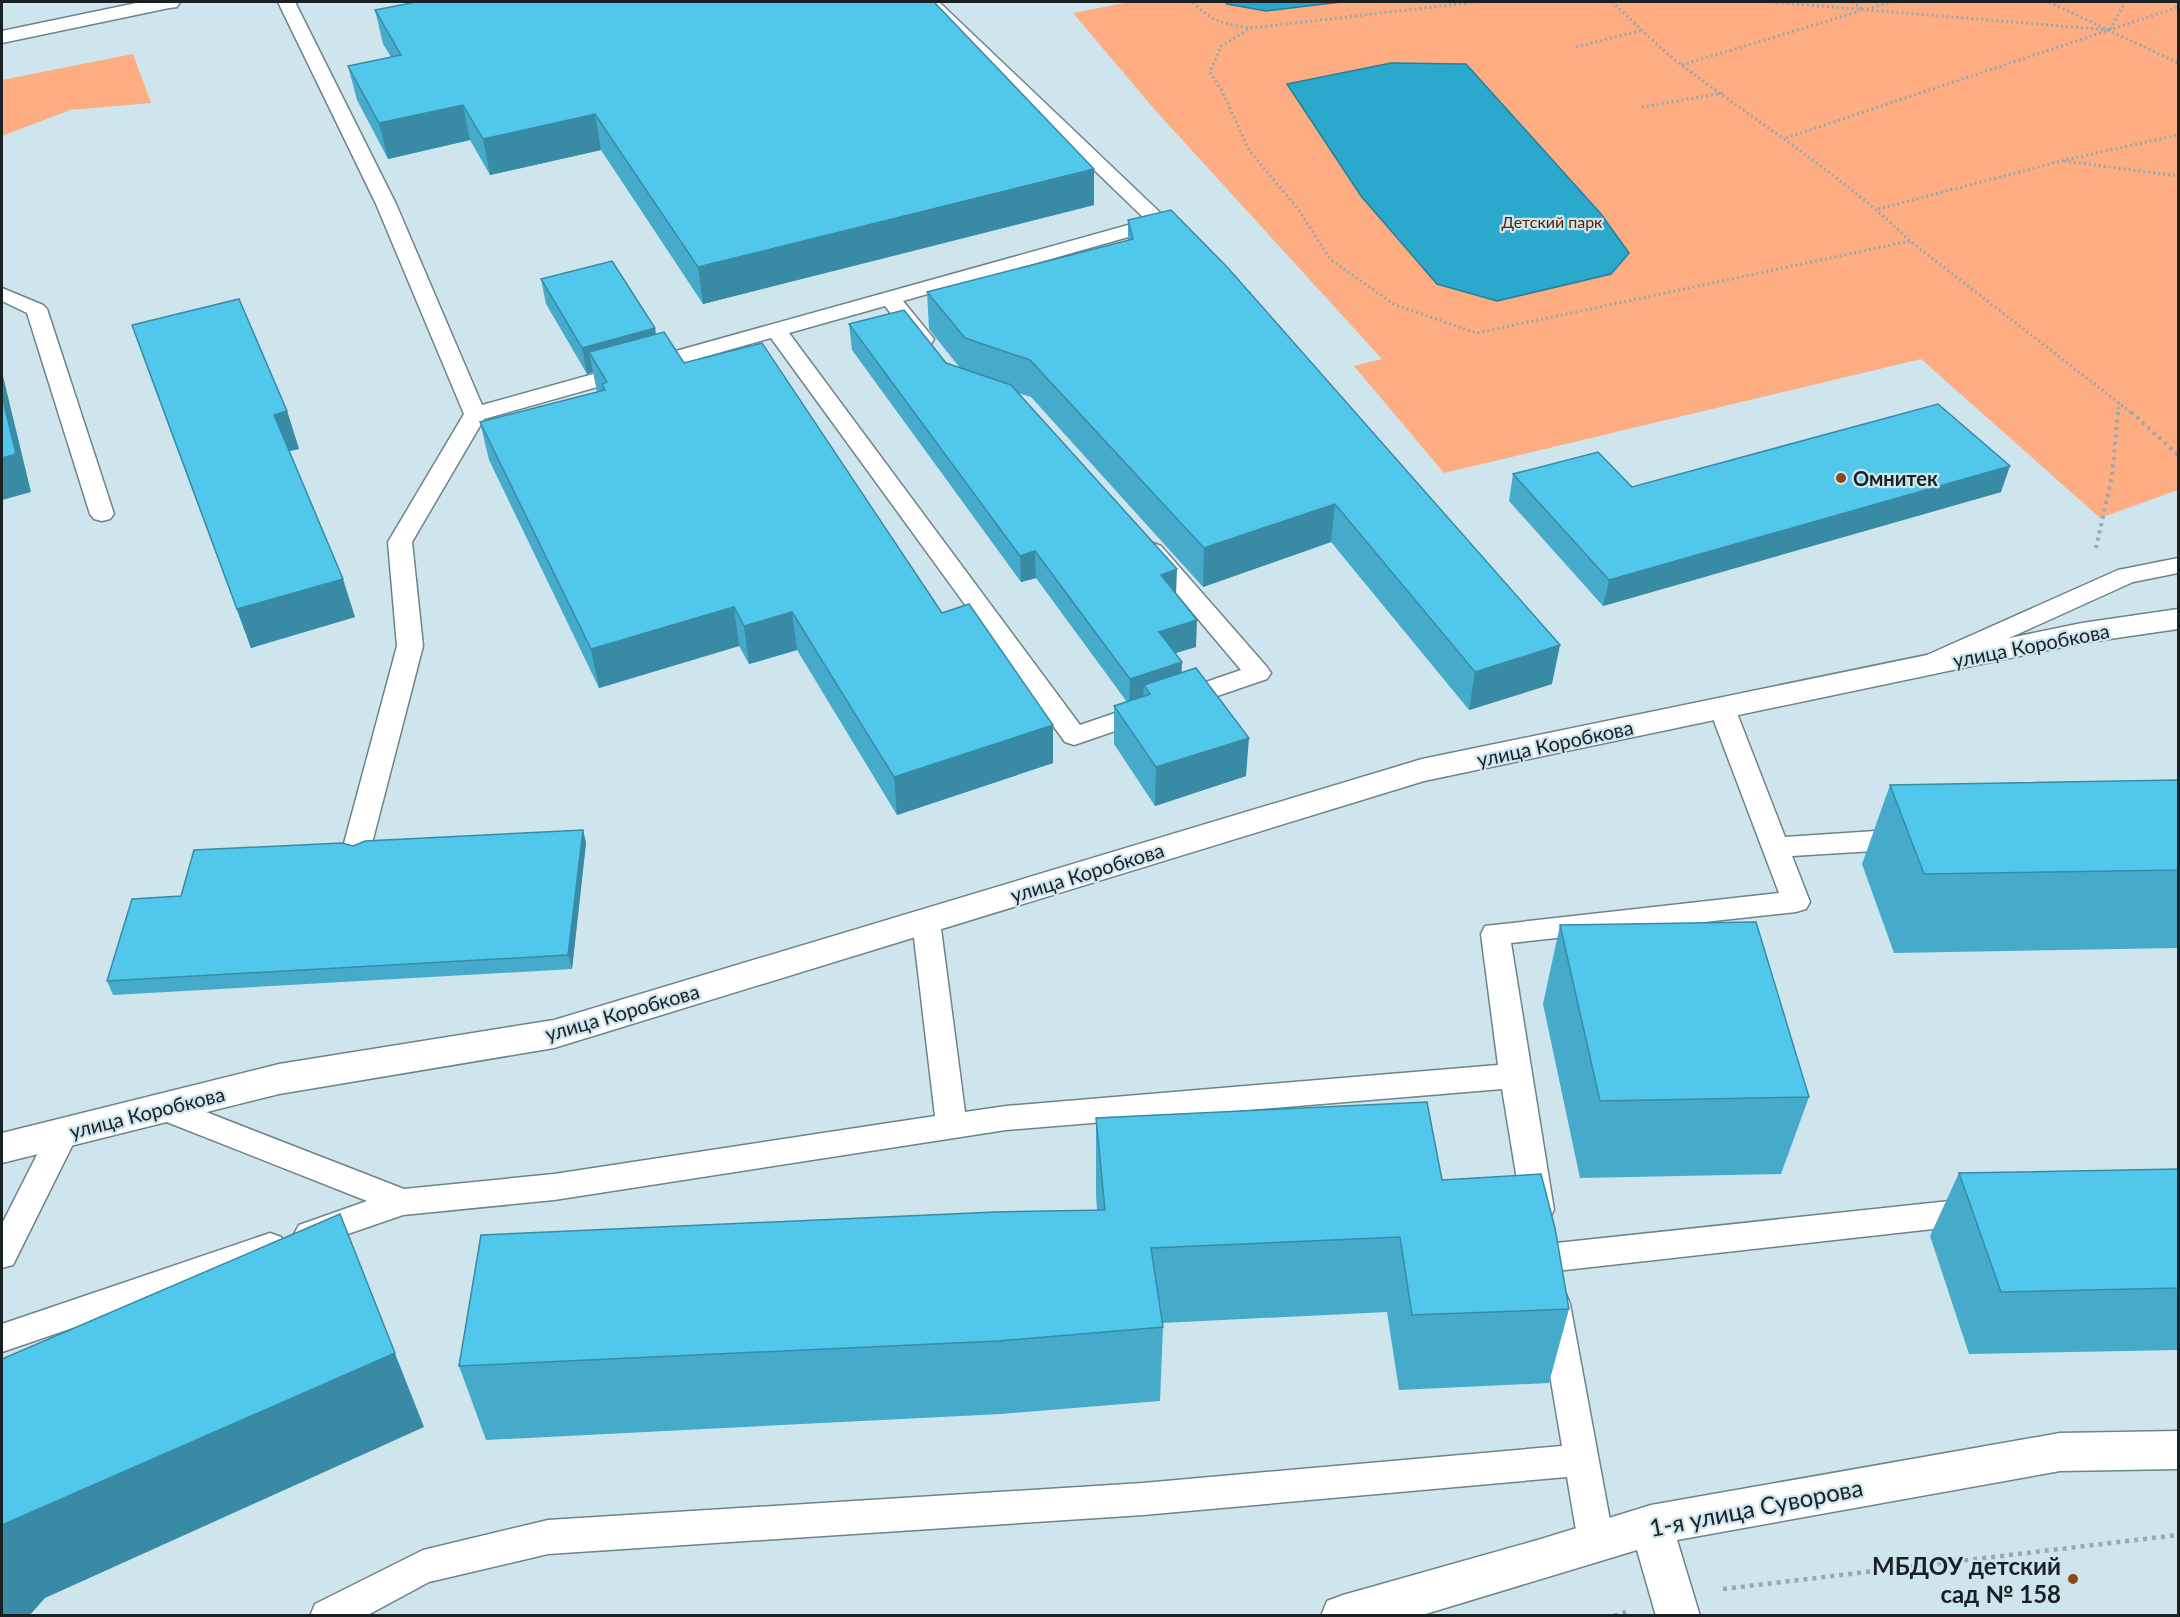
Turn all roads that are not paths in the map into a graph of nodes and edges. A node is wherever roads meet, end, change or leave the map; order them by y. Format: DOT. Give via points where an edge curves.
graph roads {
  1 [pos="169,2"];
  2 [pos="286,2"];
  3 [pos="929,2"];
  4 [pos="2,37"];
  5 [pos="1160,222"];
  6 [pos="1176,238"];
  7 [pos="2,294"];
  8 [pos="890,297"];
  9 [pos="776,330"];
  10 [pos="937,357"];
  11 [pos="475,414"];
  12 [pos="102,514"];
  13 [pos="1137,534"];
  14 [pos="2178,566"];
  15 [pos="2178,619"];
  16 [pos="1926,666"];
  17 [pos="1722,708"];
  18 [pos="1929,838"];
  19 [pos="357,847"];
  20 [pos="1775,847"];
  21 [pos="926,921"];
  22 [pos="1515,1076"];
  23 [pos="165,1108"];
  24 [pos="951,1126"];
  25 [pos="64,1132"];
  26 [pos="2,1148"];
  27 [pos="403,1202"];
  28 [pos="2007,1210"];
  29 [pos="2,1255"];
  30 [pos="1546,1258"];
  31 [pos="2,1338"];
  32 [pos="2178,1450"];
  33 [pos="1581,1460"];
  34 [pos="1651,1525"];
  35 [pos="1596,1542"];
  36 [pos="1676,1607"];
  37 [pos="328,1616"];
  38 [pos="1343,1616"];
  1 -- 4 [label="street"];
  2 -- 11 [label="lane" via="386,204"];
  3 -- 5 [label="lane"];
  5 -- 6 [label="lane"];
  5 -- 8 [label="lane"];
  7 -- 12 [label="lane" via="36,309"];
  8 -- 9 [label="lane"];
  8 -- 10 [label="lane"];
  9 -- 11 [label="lane"];
  9 -- 13 [label="lane" via="1074,736 1258,673"];
  11 -- 19 [label="lane" via="400,542 410,646"];
  14 -- 16 [label="lane" via="2127,575"];
  15 -- 16 [label="street, улица Коробкова" via="2082,633"];
  16 -- 17 [label="street, улица Коробкова"];
  17 -- 20 [label="lane"];
  17 -- 21 [label="street, улица Коробкова" via="1422,770"];
  18 -- 20 [label="lane"];
  20 -- 22 [label="lane" via="1796,902 1495,934"];
  21 -- 23 [label="street, улица Коробкова" via="554,1034 279,1079"];
  21 -- 24 [label="lane"];
  22 -- 24 [label="lane" via="1006,1118"];
  22 -- 30 [label="lane"];
  23 -- 25 [label="street, улица Коробкова"];
  23 -- 27 [label="lane"];
  24 -- 27 [label="lane" via="554,1187"];
  25 -- 26 [label="street, улица Коробкова"];
  25 -- 29 [label="lane"];
  27 -- 31 [label="lane"];
  28 -- 30 [label="lane" via="1950,1212"];
  30 -- 33 [label="lane"];
  32 -- 34 [label="street, 1-я улица Суворова" via="2060,1452"];
  33 -- 35 [label="lane"];
  33 -- 37 [label="lane" via="1143,1499 548,1537 423,1567"];
  34 -- 35 [label="street, 1-я улица Суворова"];
  34 -- 36 [label="street"];
  35 -- 38 [label="street, 1-я улица Суворова"];
}
